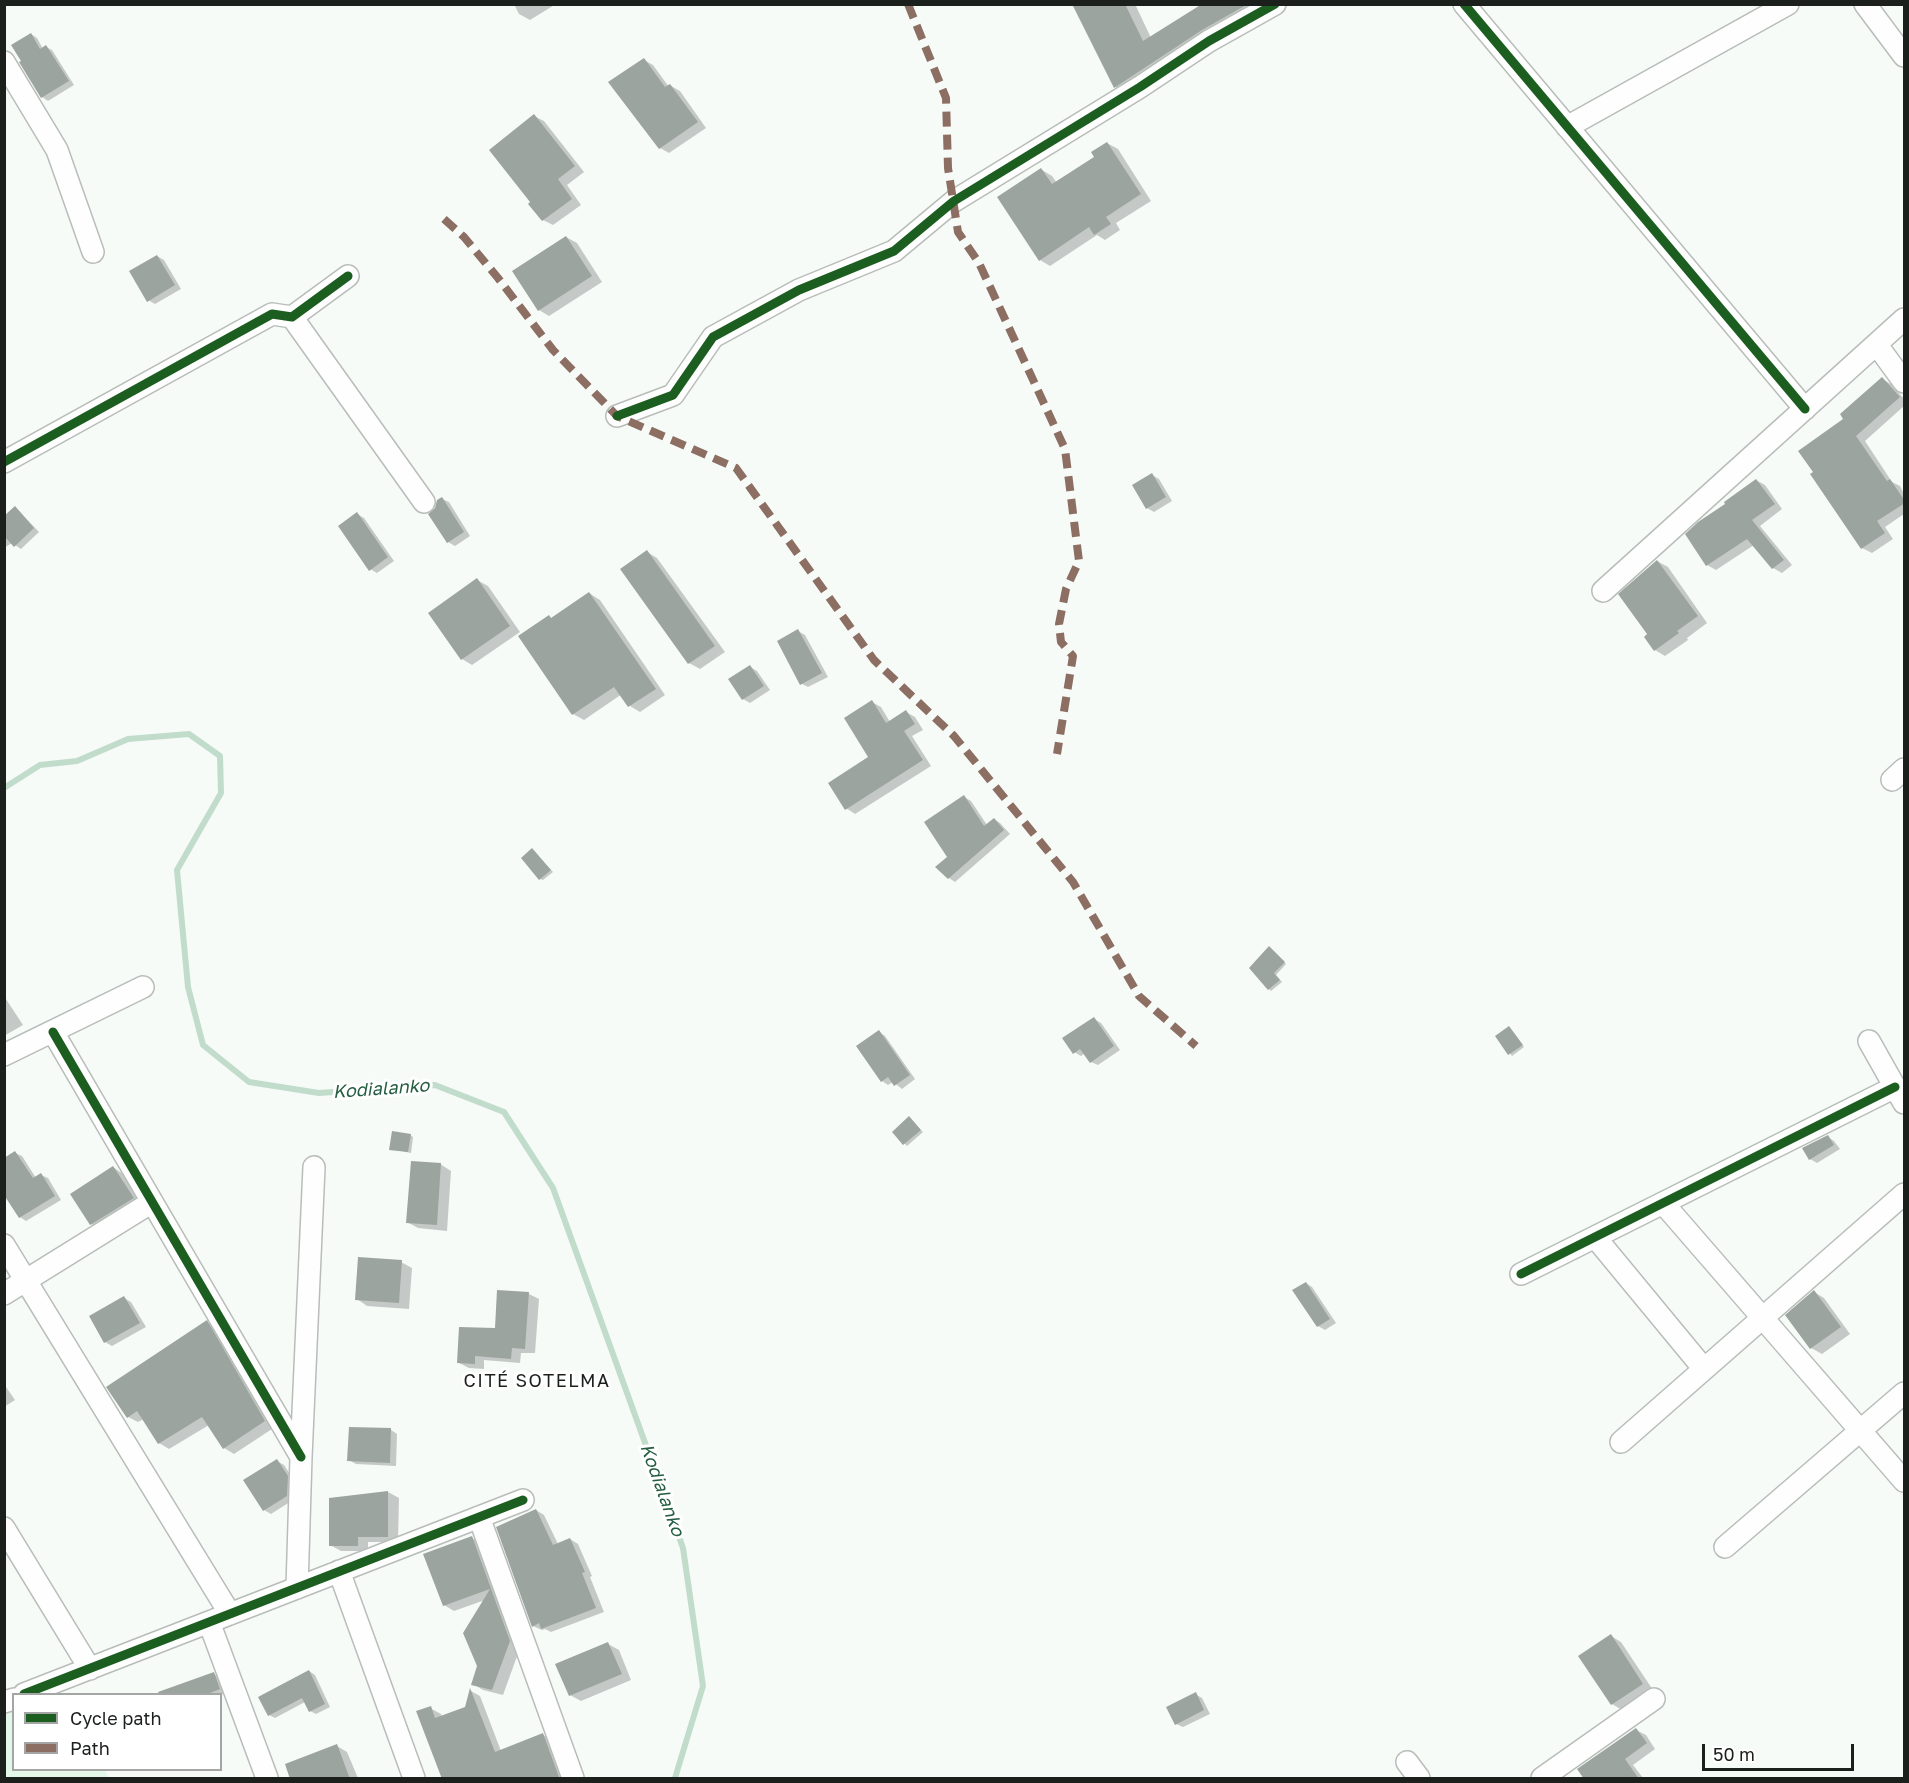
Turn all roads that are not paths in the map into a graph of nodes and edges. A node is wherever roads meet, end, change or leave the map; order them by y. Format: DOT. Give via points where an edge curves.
graph roads {
  1 [pos="1464,4"];
  2 [pos="1788,4"];
  3 [pos="1865,4"];
  4 [pos="1269,6"];
  5 [pos="1905,57"];
  6 [pos="4,62"];
  7 [pos="1567,127"];
  8 [pos="93,252"];
  9 [pos="348,276"];
  10 [pos="292,317"];
  11 [pos="1905,319"];
  12 [pos="1876,345"];
  13 [pos="1905,382"];
  14 [pos="1804,409"];
  15 [pos="617,416"];
  16 [pos="4,462"];
  17 [pos="423,502"];
  18 [pos="1603,591"];
  19 [pos="143,987"];
  20 [pos="53,1032"];
  21 [pos="1869,1041"];
  22 [pos="4,1055"];
  23 [pos="1900,1095"];
  24 [pos="314,1167"];
  25 [pos="1905,1194"];
  26 [pos="152,1202"];
  27 [pos="1663,1203"];
  28 [pos="1595,1237"];
  29 [pos="4,1245"];
  30 [pos="1521,1274"];
  31 [pos="27,1281"];
  32 [pos="4,1294"];
  33 [pos="1763,1318"];
  34 [pos="1704,1369"];
  35 [pos="1905,1393"];
  36 [pos="1861,1430"];
  37 [pos="1621,1442"];
  38 [pos="301,1457"];
  39 [pos="1905,1481"];
  40 [pos="523,1500"];
  41 [pos="479,1517"];
  42 [pos="4,1528"];
  43 [pos="1725,1547"];
  44 [pos="339,1571"];
  45 [pos="297,1588"];
  46 [pos="230,1614"];
  47 [pos="209,1622"];
  48 [pos="90,1669"];
  49 [pos="29,1693"];
  50 [pos="1653,1699"];
  51 [pos="267,1779"];
  52 [pos="414,1779"];
  53 [pos="573,1779"];
  54 [pos="1542,1779"];
  1 -- 7 [label="street"];
  2 -- 7 [label="street"];
  3 -- 5 [label="street"];
  4 -- 15 [label="street" via="954,201 894,251 799,290 713,337 673,395"];
  6 -- 8 [label="street" via="57,150"];
  7 -- 14 [label="street"];
  9 -- 10 [label="street"];
  10 -- 16 [label="street" via="272,314"];
  10 -- 17 [label="street"];
  11 -- 12 [label="street"];
  12 -- 13 [label="street"];
  12 -- 14 [label="street"];
  14 -- 18 [label="street"];
  19 -- 20 [label="street"];
  20 -- 22 [label="street"];
  20 -- 26 [label="street"];
  21 -- 23 [label="street"];
  23 -- 27 [label="street"];
  24 -- 38 [label="street"];
  25 -- 33 [label="street"];
  26 -- 31 [label="street"];
  26 -- 38 [label="street"];
  27 -- 28 [label="street"];
  27 -- 33 [label="street"];
  28 -- 30 [label="street"];
  28 -- 34 [label="street"];
  29 -- 31 [label="street"];
  31 -- 32 [label="street"];
  31 -- 46 [label="street"];
  33 -- 34 [label="street"];
  33 -- 36 [label="street"];
  34 -- 37 [label="street"];
  35 -- 36 [label="street"];
  36 -- 39 [label="street"];
  36 -- 43 [label="street"];
  38 -- 45 [label="street"];
  40 -- 41 [label="street"];
  41 -- 44 [label="street"];
  41 -- 53 [label="street"];
  42 -- 48 [label="street"];
  44 -- 45 [label="street"];
  44 -- 52 [label="street"];
  45 -- 46 [label="street"];
  46 -- 47 [label="street"];
  47 -- 48 [label="street"];
  47 -- 51 [label="street"];
  48 -- 49 [label="street"];
  50 -- 54 [label="street"];
}
